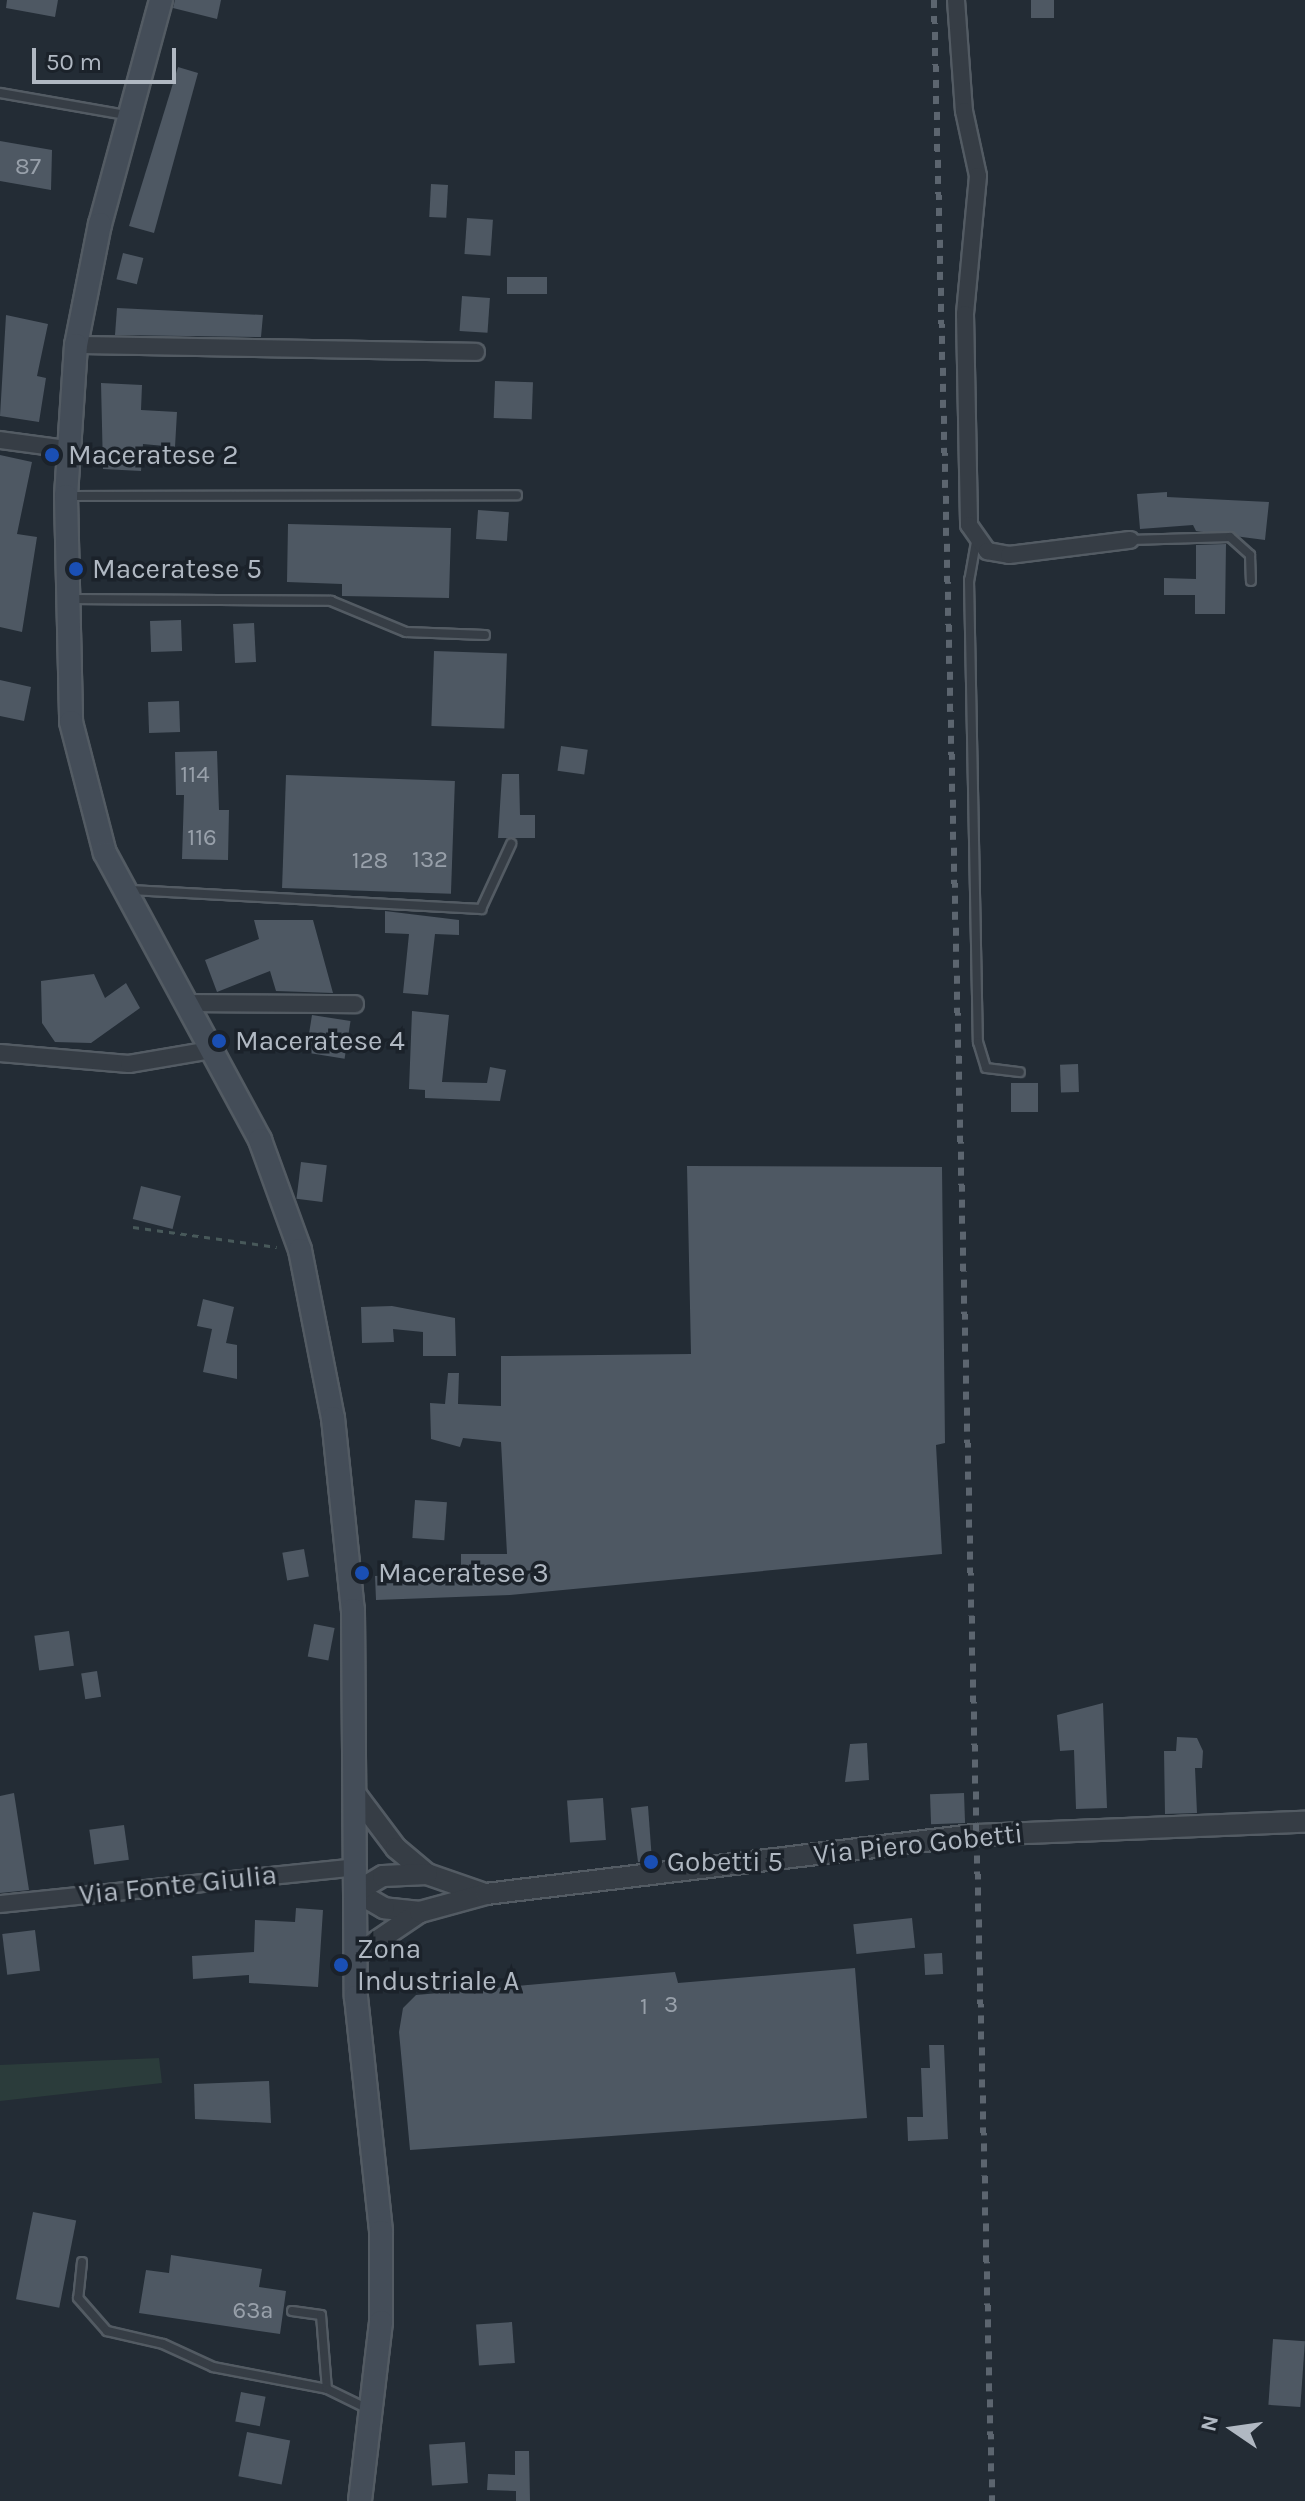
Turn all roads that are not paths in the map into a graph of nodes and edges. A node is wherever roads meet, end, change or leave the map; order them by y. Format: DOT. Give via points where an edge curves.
graph roads {
  1 [pos="161,0"];
  2 [pos="956,0"];
  3 [pos="0,93"];
  4 [pos="131,116"];
  5 [pos="76,345"];
  6 [pos="476,352"];
  7 [pos="0,440"];
  8 [pos="67,449"];
  9 [pos="517,495"];
  10 [pos="66,496"];
  11 [pos="1130,540"];
  12 [pos="976,542"];
  13 [pos="1251,581"];
  14 [pos="65,599"];
  15 [pos="485,635"];
  16 [pos="511,844"];
  17 [pos="125,890"];
  18 [pos="192,1003"];
  19 [pos="355,1004"];
  20 [pos="217,1049"];
  21 [pos="0,1053"];
  22 [pos="1020,1072"];
  23 [pos="357,1796"];
  24 [pos="1305,1822"];
  25 [pos="357,1867"];
  26 [pos="427,1874"];
  27 [pos="356,1892"];
  28 [pos="486,1894"];
  29 [pos="0,1904"];
  30 [pos="420,1912"];
  31 [pos="355,1956"];
  32 [pos="82,2262"];
  33 [pos="292,2311"];
  34 [pos="327,2389"];
  35 [pos="372,2411"];
  36 [pos="360,2501"];
  1 -- 4 [label="main road"];
  2 -- 12 [label="street" via="964,111 978,176 965,314"];
  3 -- 4 [label="lane"];
  4 -- 5 [label="main road"];
  5 -- 6 [label="street"];
  5 -- 8 [label="main road"];
  7 -- 8 [label="street"];
  8 -- 10 [label="main road"];
  9 -- 10 [label="lane"];
  10 -- 14 [label="main road"];
  11 -- 12 [label="street" via="1009,555"];
  11 -- 13 [label="lane" via="1230,537 1250,555"];
  12 -- 22 [label="lane" via="969,580 978,1042 986,1068"];
  14 -- 15 [label="lane" via="331,601 406,632"];
  14 -- 17 [label="main road" via="79,773"];
  16 -- 17 [label="lane" via="481,909"];
  17 -- 18 [label="main road"];
  18 -- 19 [label="street"];
  18 -- 20 [label="main road"];
  20 -- 21 [label="street" via="129,1064"];
  20 -- 23 [label="main road" via="300,1250 333,1418 352,1596"];
  23 -- 25 [label="main road"];
  23 -- 26 [label="street" via="396,1848"];
  24 -- 28 [label="street, Via Piero Gobetti" via="984,1834"];
  25 -- 27 [label="main road"];
  25 -- 29 [label="street, Via Fonte Giulia"];
  26 -- 27 [label="street" via="383,1876"];
  26 -- 28 [label="street"];
  27 -- 30 [label="street" via="384,1908"];
  27 -- 31 [label="main road"];
  28 -- 30 [label="street, Via Piero Gobetti"];
  30 -- 31 [label="street"];
  31 -- 35 [label="main road" via="381,2232"];
  32 -- 34 [label="lane" via="78,2298 107,2331 163,2344 213,2367"];
  33 -- 34 [label="lane" via="321,2315"];
  34 -- 35 [label="lane"];
  35 -- 36 [label="main road"];
}
